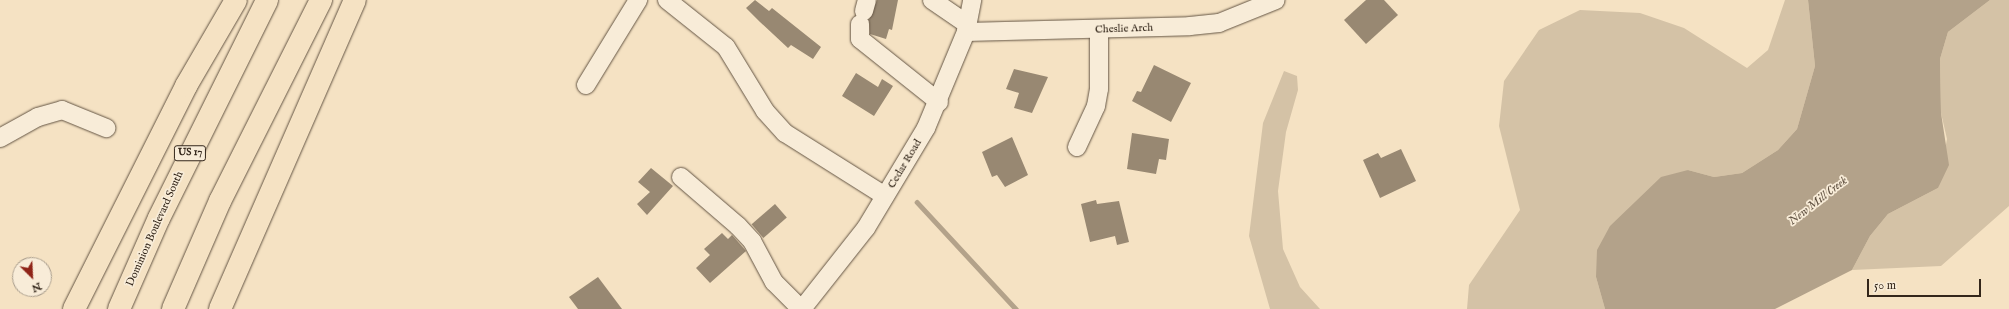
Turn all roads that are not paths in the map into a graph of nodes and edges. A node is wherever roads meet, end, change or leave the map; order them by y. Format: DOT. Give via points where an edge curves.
graph roads {
  1 [pos="236,0"];
  2 [pos="267,0"];
  3 [pos="321,0"];
  4 [pos="355,0"];
  5 [pos="638,0"];
  6 [pos="667,0"];
  7 [pos="932,0"];
  8 [pos="972,0"];
  9 [pos="1276,0"];
  10 [pos="864,12"];
  11 [pos="967,28"];
  12 [pos="1099,31"];
  13 [pos="586,85"];
  14 [pos="939,102"];
  15 [pos="106,128"];
  16 [pos="0,138"];
  17 [pos="1077,147"];
  18 [pos="681,177"];
  19 [pos="885,196"];
  20 [pos="77,305"];
  21 [pos="119,309"];
  22 [pos="173,309"];
  23 [pos="220,309"];
  24 [pos="801,309"];
  1 -- 20 [label="highway" via="186,86"];
  2 -- 21 [label="highway, Dominion Boulevard South / US 17" via="165,204"];
  3 -- 22 [label="highway" via="220,201"];
  4 -- 23 [label="highway"];
  5 -- 13 [label="street"];
  6 -- 19 [label="street" via="726,47 765,111 785,133"];
  7 -- 11 [label="street"];
  8 -- 11 [label="street, Cedar Road"];
  9 -- 12 [label="street, Cheslie Arch" via="1219,23"];
  10 -- 14 [label="street" via="860,39"];
  11 -- 12 [label="street, Cheslie Arch"];
  11 -- 14 [label="street, Cedar Road"];
  12 -- 17 [label="street" via="1099,88 1096,106"];
  14 -- 19 [label="street, Cedar Road"];
  15 -- 16 [label="street" via="62,110 38,117"];
  18 -- 24 [label="street" via="752,241 774,282"];
  19 -- 24 [label="street, Cedar Road" via="866,228"];
}
